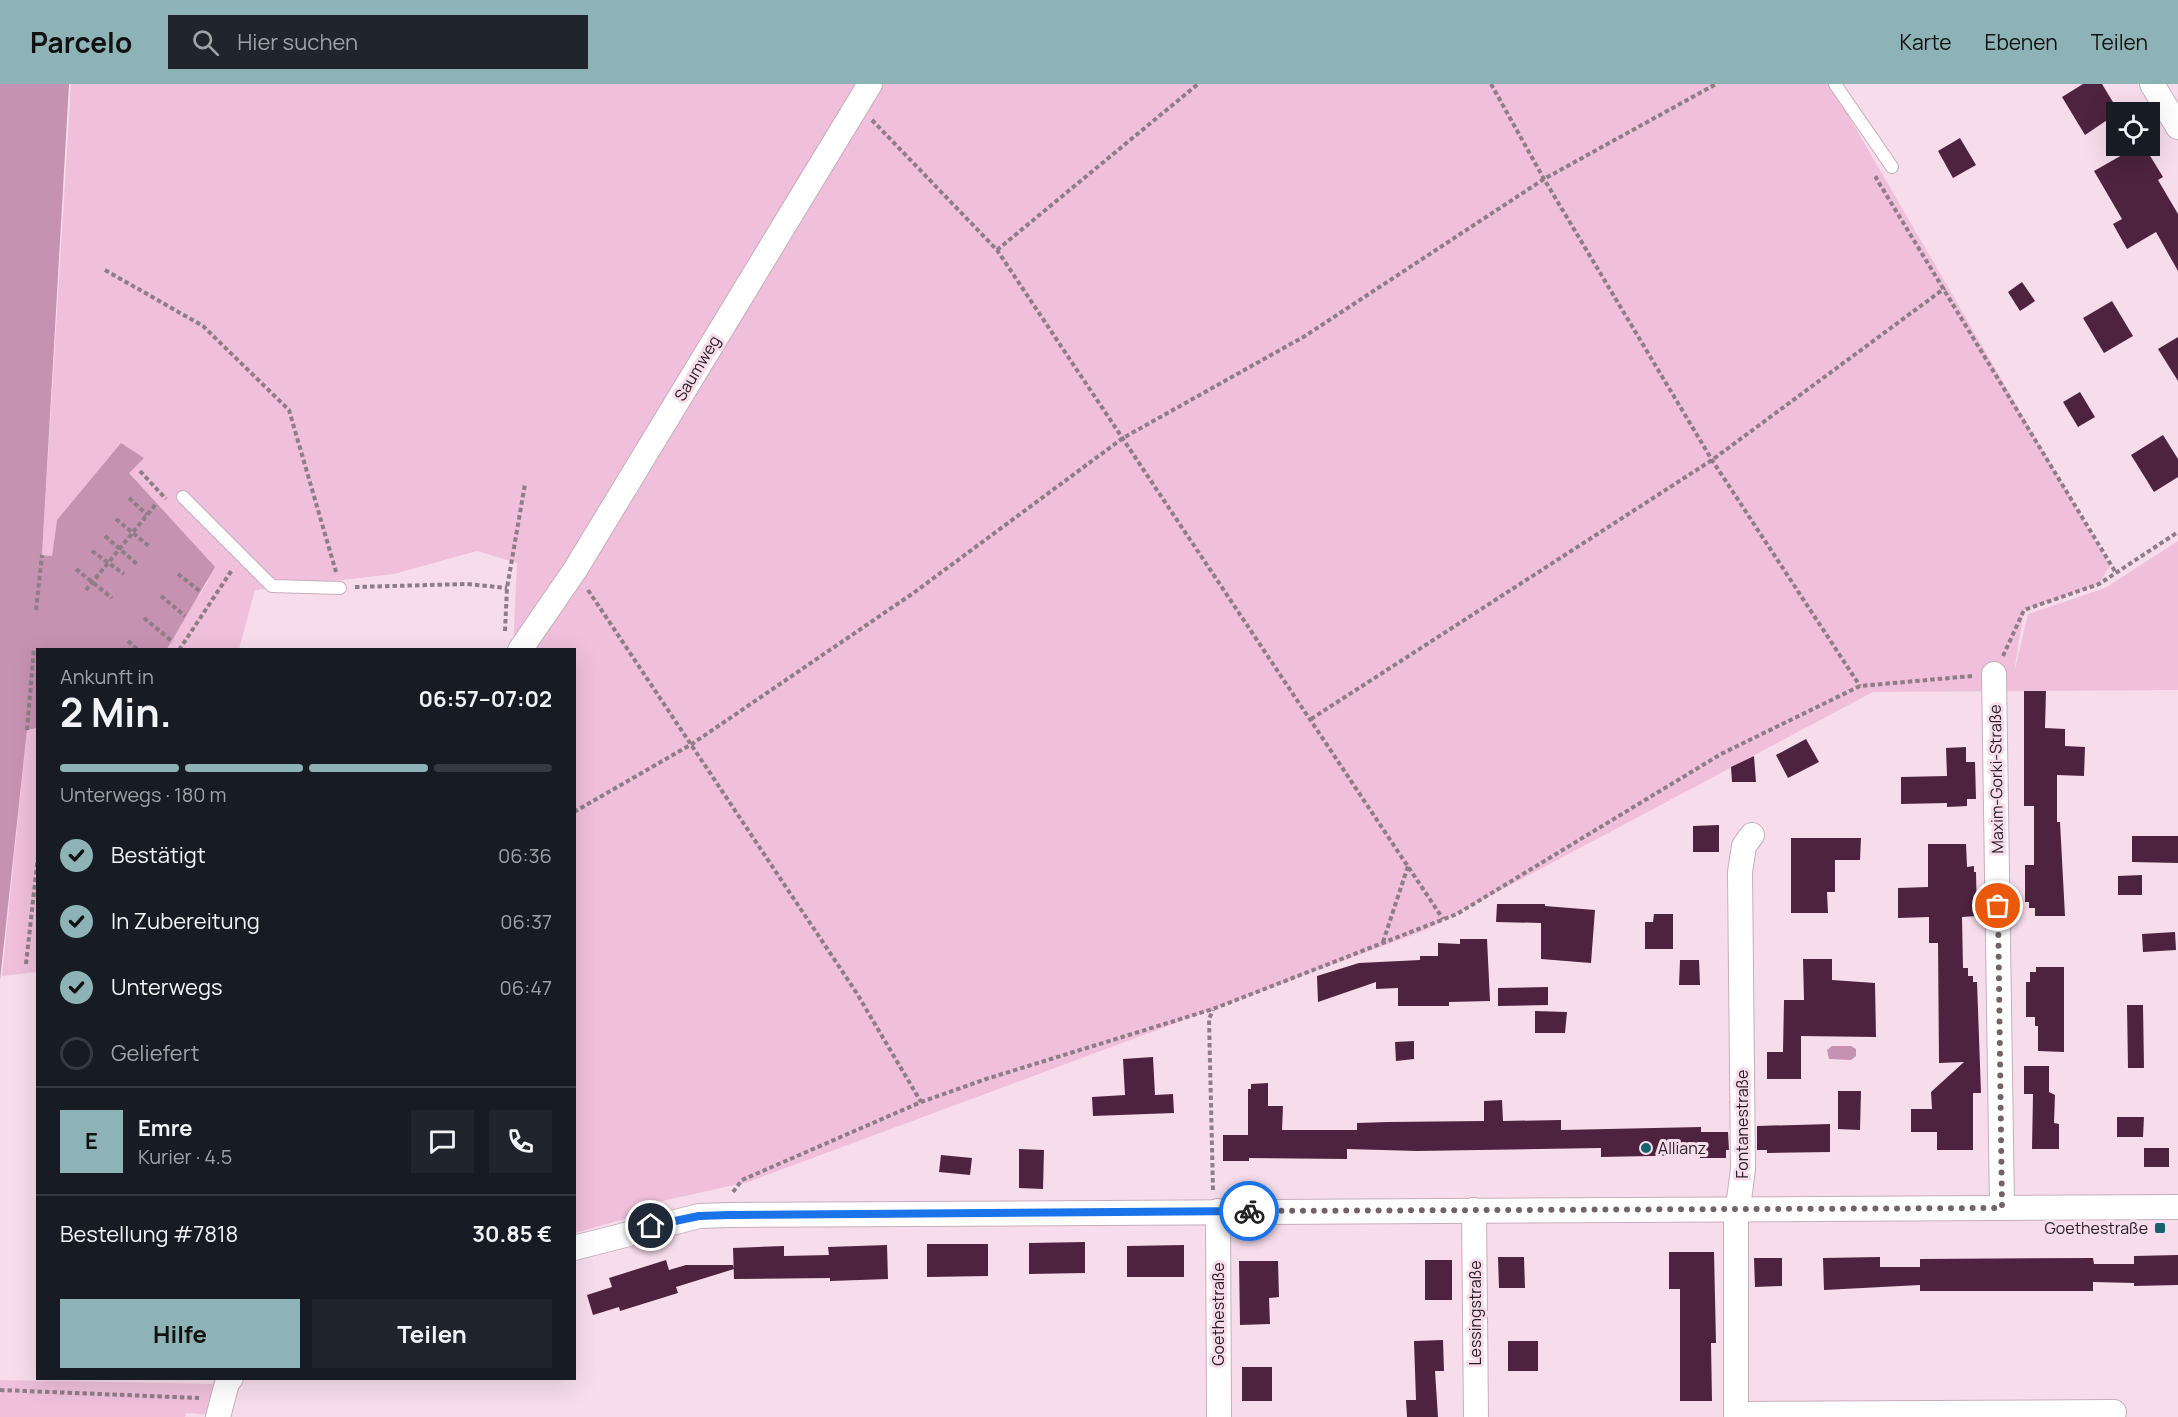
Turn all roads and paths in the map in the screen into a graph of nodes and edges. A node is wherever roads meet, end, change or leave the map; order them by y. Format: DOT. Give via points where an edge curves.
graph roads {
  1 [pos="870,84"];
  2 [pos="1198,84"];
  3 [pos="1491,84"];
  4 [pos="1716,84"];
  5 [pos="1835,84"];
  6 [pos="2152,84"];
  7 [pos="857,105"];
  8 [pos="2178,127"];
  9 [pos="1892,167"];
  10 [pos="1544,179"];
  11 [pos="997,250"];
  12 [pos="105,270"];
  13 [pos="1945,288"];
  14 [pos="1123,438"];
  15 [pos="1712,460"];
  16 [pos="140,471"];
  17 [pos="525,484"];
  18 [pos="183,497"];
  19 [pos="129,498"];
  20 [pos="156,504"];
  21 [pos="171,504"];
  22 [pos="147,515"];
  23 [pos="116,519"];
  24 [pos="2178,531"];
  25 [pos="132,533"];
  26 [pos="105,536"];
  27 [pos="150,547"];
  28 [pos="120,548"];
  29 [pos="92,552"];
  30 [pos="42,555"];
  31 [pos="225,562"];
  32 [pos="108,563"];
  33 [pos="137,564"];
  34 [pos="76,569"];
  35 [pos="575,570"];
  36 [pos="2116,573"];
  37 [pos="124,574"];
  38 [pos="178,574"];
  39 [pos="92,582"];
  40 [pos="340,588"];
  41 [pos="507,588"];
  42 [pos="86,590"];
  43 [pos="201,592"];
  44 [pos="161,596"];
  45 [pos="112,598"];
  46 [pos="36,610"];
  47 [pos="185,616"];
  48 [pos="144,618"];
  49 [pos="128,641"];
  50 [pos="173,642"];
  51 [pos="512,644"];
  52 [pos="34,648"];
  53 [pos="136,648"];
  54 [pos="180,648"];
  55 [pos="1994,675"];
  56 [pos="1860,686"];
  57 [pos="1311,719"];
  58 [pos="27,730"];
  59 [pos="692,744"];
  60 [pos="576,811"];
  61 [pos="1752,836"];
  62 [pos="1408,866"];
  63 [pos="36,876"];
  64 [pos="1443,919"];
  65 [pos="1383,943"];
  66 [pos="27,964"];
  67 [pos="1213,1009"];
  68 [pos="921,1102"];
  69 [pos="2178,1207"];
  70 [pos="1738,1208"];
  71 [pos="2002,1208"];
  72 [pos="1474,1210"];
  73 [pos="1218,1211"];
  74 [pos="729,1215"];
  75 [pos="576,1247"];
  76 [pos="0,1390"];
  77 [pos="224,1395"];
  78 [pos="2114,1412"];
  79 [pos="1736,1415"];
  80 [pos="1218,1417"];
  81 [pos="1476,1417"];
  1 -- 7 [label="street, Saumweg"];
  2 -- 11 [label="path"];
  3 -- 10 [label="path"];
  4 -- 10 [label="path"];
  5 -- 9 [label="lane"];
  6 -- 8 [label="street"];
  7 -- 11 [label="path"];
  7 -- 35 [label="street, Saumweg"];
  9 -- 13 [label="path" via="1876,178"];
  10 -- 14 [label="path" via="1305,336"];
  10 -- 15 [label="path"];
  11 -- 14 [label="path"];
  12 -- 40 [label="path" via="203,326 289,410"];
  13 -- 15 [label="path"];
  13 -- 36 [label="path"];
  14 -- 57 [label="path"];
  14 -- 59 [label="path" via="912,594"];
  15 -- 56 [label="path"];
  15 -- 57 [label="path"];
  16 -- 21 [label="path"];
  17 -- 41 [label="path"];
  18 -- 40 [label="lane" via="272,586"];
  19 -- 22 [label="path"];
  20 -- 22 [label="path"];
  22 -- 25 [label="path"];
  23 -- 25 [label="path"];
  24 -- 36 [label="path"];
  25 -- 27 [label="path"];
  25 -- 28 [label="path"];
  26 -- 28 [label="path"];
  28 -- 32 [label="path"];
  28 -- 33 [label="path"];
  29 -- 32 [label="path"];
  30 -- 46 [label="path"];
  31 -- 54 [label="path" via="232,570"];
  32 -- 37 [label="path"];
  32 -- 39 [label="path"];
  34 -- 39 [label="path"];
  35 -- 51 [label="street, Saumweg"];
  35 -- 59 [label="path"];
  36 -- 55 [label="path" via="2099,584 2024,610"];
  38 -- 43 [label="path"];
  39 -- 42 [label="path"];
  39 -- 45 [label="path"];
  40 -- 41 [label="path" via="467,584"];
  41 -- 51 [label="path"];
  44 -- 47 [label="path"];
  48 -- 50 [label="path"];
  49 -- 53 [label="path"];
  52 -- 58 [label="path"];
  55 -- 56 [label="path"];
  55 -- 71 [label="street, Maxim-Gorki-Straße"];
  56 -- 64 [label="path" via="1721,754"];
  57 -- 62 [label="path"];
  59 -- 60 [label="path"];
  59 -- 68 [label="path" via="856,992"];
  61 -- 70 [label="street, Fontanestraße" via="1744,846 1740,872 1743,1169"];
  62 -- 64 [label="path"];
  62 -- 65 [label="path"];
  63 -- 66 [label="path"];
  64 -- 65 [label="path"];
  65 -- 67 [label="path"];
  67 -- 68 [label="path"];
  67 -- 73 [label="path" via="1209,1019 1211,1184"];
  68 -- 74 [label="path" via="742,1180 733,1191"];
  69 -- 71 [label="street"];
  70 -- 71 [label="street"];
  70 -- 72 [label="street"];
  70 -- 79 [label="street, Fontanestraße"];
  72 -- 73 [label="street"];
  72 -- 81 [label="street, Lessingstraße"];
  73 -- 74 [label="street"];
  73 -- 80 [label="street, Goethestraße"];
  74 -- 75 [label="street" via="680,1220"];
  76 -- 77 [label="path"];
  78 -- 79 [label="street, Fontanestraße"];
}
